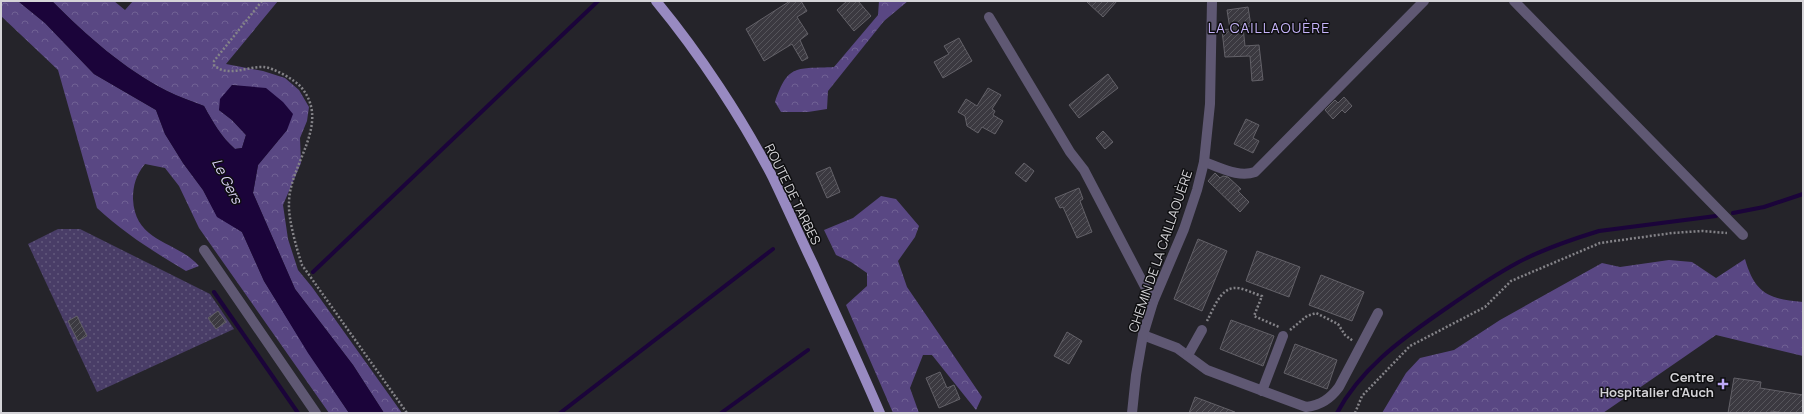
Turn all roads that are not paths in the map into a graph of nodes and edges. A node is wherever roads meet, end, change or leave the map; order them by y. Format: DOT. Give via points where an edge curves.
graph roads {
  1 [pos="656,1"];
  2 [pos="1212,1"];
  3 [pos="1424,1"];
  4 [pos="1514,1"];
  5 [pos="989,17"];
  6 [pos="1204,162"];
  7 [pos="1743,235"];
  8 [pos="204,250"];
  9 [pos="1153,302"];
  10 [pos="1378,313"];
  11 [pos="1202,330"];
  12 [pos="1143,335"];
  13 [pos="1283,336"];
  14 [pos="1188,355"];
  15 [pos="1262,391"];
  16 [pos="316,413"];
  17 [pos="880,413"];
  18 [pos="1132,413"];
  1 -- 17 [label="main road, ROUTE DE TARBES" via="673,21 746,130 772,178"];
  2 -- 6 [label="street, CHEMIN DE LA CAILLAOUÈRE" via="1210,104"];
  3 -- 6 [label="street" via="1255,172 1239,174"];
  4 -- 7 [label="street"];
  5 -- 9 [label="street" via="1070,152 1084,170"];
  6 -- 9 [label="street, CHEMIN DE LA CAILLAOUÈRE" via="1184,229"];
  8 -- 16 [label="street"];
  9 -- 12 [label="street, CHEMIN DE LA CAILLAOUÈRE"];
  10 -- 15 [label="street" via="1333,396 1324,402 1306,407"];
  11 -- 14 [label="street"];
  12 -- 14 [label="street"];
  12 -- 18 [label="street, CHEMIN DE LA CAILLAOUÈRE"];
  13 -- 15 [label="street"];
  14 -- 15 [label="street" via="1207,370"];
}
